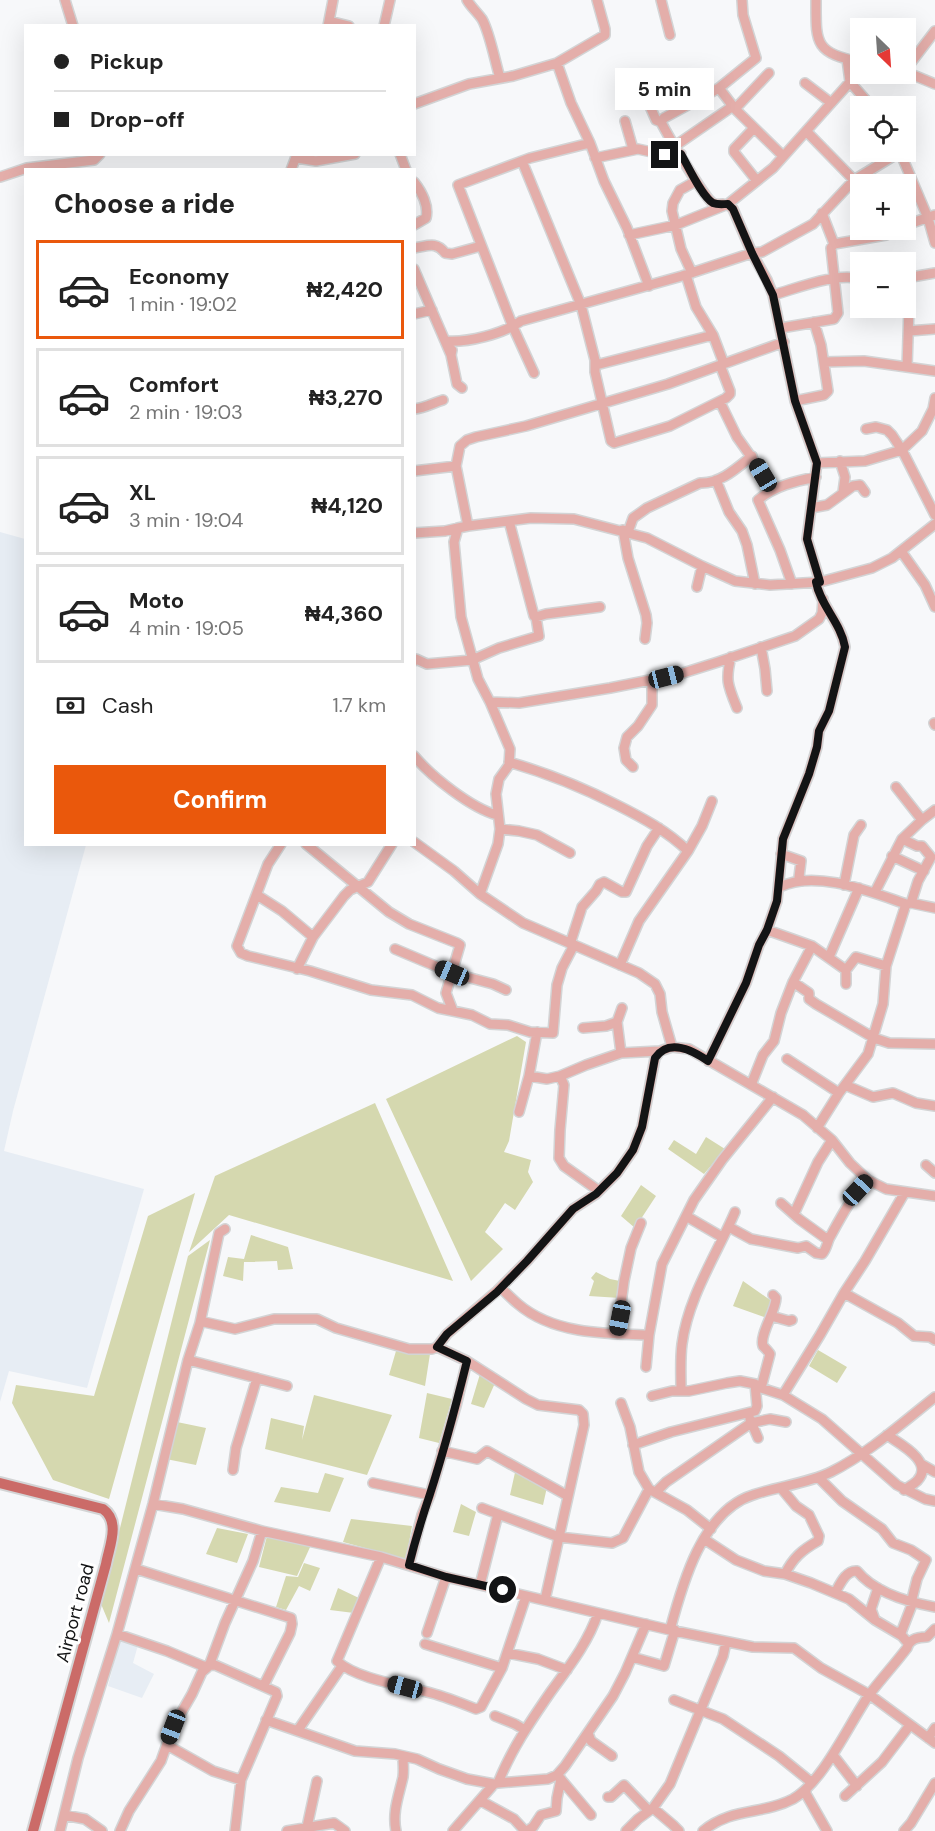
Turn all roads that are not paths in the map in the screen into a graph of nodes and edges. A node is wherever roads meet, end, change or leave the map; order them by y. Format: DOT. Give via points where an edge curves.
graph roads {
  1 [pos="65,0"];
  2 [pos="333,0"];
  3 [pos="390,0"];
  4 [pos="467,0"];
  5 [pos="597,0"];
  6 [pos="661,0"];
  7 [pos="742,0"];
  8 [pos="816,0"];
  9 [pos="328,23"];
  10 [pos="72,24"];
  11 [pos="384,24"];
  12 [pos="935,31"];
  13 [pos="670,35"];
  14 [pos="916,57"];
  15 [pos="847,59"];
  16 [pos="850,60"];
  17 [pos="557,63"];
  18 [pos="769,73"];
  19 [pos="916,75"];
  20 [pos="500,78"];
  21 [pos="850,82"];
  22 [pos="805,83"];
  23 [pos="852,84"];
  24 [pos="935,84"];
  25 [pos="641,86"];
  26 [pos="719,88"];
  27 [pos="862,96"];
  28 [pos="830,102"];
  29 [pos="416,103"];
  30 [pos="734,108"];
  31 [pos="625,122"];
  32 [pos="662,122"];
  33 [pos="754,128"];
  34 [pos="806,131"];
  35 [pos="590,143"];
  36 [pos="675,146"];
  37 [pos="633,149"];
  38 [pos="681,154"];
  39 [pos="98,156"];
  40 [pos="297,156"];
  41 [pos="345,156"];
  42 [pos="783,156"];
  43 [pos="595,158"];
  44 [pos="522,161"];
  45 [pos="884,162"];
  46 [pos="905,162"];
  47 [pos="27,168"];
  48 [pos="24,169"];
  49 [pos="864,174"];
  50 [pos="850,176"];
  51 [pos="0,177"];
  52 [pos="696,181"];
  53 [pos="757,181"];
  54 [pos="416,184"];
  55 [pos="850,184"];
  56 [pos="728,204"];
  57 [pos="822,213"];
  58 [pos="931,217"];
  59 [pos="916,222"];
  60 [pos="416,224"];
  61 [pos="676,225"];
  62 [pos="629,235"];
  63 [pos="934,239"];
  64 [pos="857,240"];
  65 [pos="834,244"];
  66 [pos="481,246"];
  67 [pos="416,248"];
  68 [pos="752,253"];
  69 [pos="935,273"];
  70 [pos="416,274"];
  71 [pos="689,274"];
  72 [pos="916,276"];
  73 [pos="850,277"];
  74 [pos="833,279"];
  75 [pos="649,286"];
  76 [pos="773,295"];
  77 [pos="581,305"];
  78 [pos="432,310"];
  79 [pos="416,314"];
  80 [pos="909,318"];
  81 [pos="814,322"];
  82 [pos="513,327"];
  83 [pos="781,328"];
  84 [pos="935,329"];
  85 [pos="909,331"];
  86 [pos="713,335"];
  87 [pos="449,341"];
  88 [pos="784,342"];
  89 [pos="824,362"];
  90 [pos="596,365"];
  91 [pos="722,365"];
  92 [pos="907,367"];
  93 [pos="935,370"];
  94 [pos="534,373"];
  95 [pos="462,388"];
  96 [pos="935,398"];
  97 [pos="443,400"];
  98 [pos="795,401"];
  99 [pos="720,402"];
  100 [pos="602,404"];
  101 [pos="416,409"];
  102 [pos="866,429"];
  103 [pos="902,450"];
  104 [pos="752,456"];
  105 [pos="840,461"];
  106 [pos="817,463"];
  107 [pos="456,466"];
  108 [pos="416,471"];
  109 [pos="816,477"];
  110 [pos="716,480"];
  111 [pos="774,489"];
  112 [pos="843,492"];
  113 [pos="865,492"];
  114 [pos="811,508"];
  115 [pos="935,515"];
  116 [pos="509,521"];
  117 [pos="935,524"];
  118 [pos="463,527"];
  119 [pos="445,531"];
  120 [pos="625,531"];
  121 [pos="416,533"];
  122 [pos="454,542"];
  123 [pos="901,551"];
  124 [pos="702,566"];
  125 [pos="818,582"];
  126 [pos="755,584"];
  127 [pos="792,584"];
  128 [pos="697,587"];
  129 [pos="823,598"];
  130 [pos="600,606"];
  131 [pos="935,607"];
  132 [pos="536,617"];
  133 [pos="645,639"];
  134 [pos="761,647"];
  135 [pos="731,657"];
  136 [pos="416,659"];
  137 [pos="472,660"];
  138 [pos="652,680"];
  139 [pos="767,691"];
  140 [pos="490,702"];
  141 [pos="737,708"];
  142 [pos="416,758"];
  143 [pos="509,762"];
  144 [pos="633,767"];
  145 [pos="896,787"];
  146 [pos="712,801"];
  147 [pos="497,815"];
  148 [pos="929,815"];
  149 [pos="935,824"];
  150 [pos="861,825"];
  151 [pos="659,828"];
  152 [pos="500,829"];
  153 [pos="902,839"];
  154 [pos="416,843"];
  155 [pos="280,846"];
  156 [pos="308,846"];
  157 [pos="392,846"];
  158 [pos="688,851"];
  159 [pos="570,853"];
  160 [pos="782,854"];
  161 [pos="892,856"];
  162 [pos="924,871"];
  163 [pos="803,881"];
  164 [pos="844,885"];
  165 [pos="358,886"];
  166 [pos="780,887"];
  167 [pos="859,888"];
  168 [pos="875,892"];
  169 [pos="480,894"];
  170 [pos="257,895"];
  171 [pos="909,903"];
  172 [pos="935,908"];
  173 [pos="767,930"];
  174 [pos="314,937"];
  175 [pos="572,945"];
  176 [pos="812,946"];
  177 [pos="395,949"];
  178 [pos="829,957"];
  179 [pos="620,965"];
  180 [pos="886,966"];
  181 [pos="297,969"];
  182 [pos="846,970"];
  183 [pos="452,973"];
  184 [pos="793,982"];
  185 [pos="846,984"];
  186 [pos="506,990"];
  187 [pos="622,1008"];
  188 [pos="453,1011"];
  189 [pos="617,1022"];
  190 [pos="583,1028"];
  191 [pos="537,1032"];
  192 [pos="874,1038"];
  193 [pos="935,1044"];
  194 [pos="672,1047"];
  195 [pos="660,1051"];
  196 [pos="621,1053"];
  197 [pos="787,1059"];
  198 [pos="708,1061"];
  199 [pos="529,1076"];
  200 [pos="560,1076"];
  201 [pos="751,1085"];
  202 [pos="845,1085"];
  203 [pos="839,1093"];
  204 [pos="773,1097"];
  205 [pos="935,1106"];
  206 [pos="519,1112"];
  207 [pos="817,1128"];
  208 [pos="832,1140"];
  209 [pos="926,1165"];
  210 [pos="935,1173"];
  211 [pos="868,1180"];
  212 [pos="599,1191"];
  213 [pos="904,1192"];
  214 [pos="935,1196"];
  215 [pos="781,1203"];
  216 [pos="735,1212"];
  217 [pos="794,1214"];
  218 [pos="686,1216"];
  219 [pos="641,1223"];
  220 [pos="729,1227"];
  221 [pos="225,1229"];
  222 [pos="722,1237"];
  223 [pos="828,1240"];
  224 [pos="501,1288"];
  225 [pos="844,1293"];
  226 [pos="773,1295"];
  227 [pos="771,1316"];
  228 [pos="792,1320"];
  229 [pos="200,1323"];
  230 [pos="617,1334"];
  231 [pos="648,1335"];
  232 [pos="935,1340"];
  233 [pos="437,1347"];
  234 [pos="188,1360"];
  235 [pos="467,1361"];
  236 [pos="646,1367"];
  237 [pos="257,1378"];
  238 [pos="287,1386"];
  239 [pos="758,1386"];
  240 [pos="681,1390"];
  241 [pos="783,1395"];
  242 [pos="652,1396"];
  243 [pos="935,1397"];
  244 [pos="621,1403"];
  245 [pos="750,1418"];
  246 [pos="786,1422"];
  247 [pos="887,1435"];
  248 [pos="758,1438"];
  249 [pos="633,1445"];
  250 [pos="442,1451"];
  251 [pos="861,1454"];
  252 [pos="921,1464"];
  253 [pos="233,1470"];
  254 [pos="935,1472"];
  255 [pos="819,1478"];
  256 [pos="0,1482"];
  257 [pos="374,1483"];
  258 [pos="781,1488"];
  259 [pos="904,1490"];
  260 [pos="652,1491"];
  261 [pos="430,1495"];
  262 [pos="568,1496"];
  263 [pos="935,1501"];
  264 [pos="153,1504"];
  265 [pos="482,1508"];
  266 [pos="498,1514"];
  267 [pos="711,1529"];
  268 [pos="262,1531"];
  269 [pos="559,1537"];
  270 [pos="704,1539"];
  271 [pos="381,1557"];
  272 [pos="409,1565"];
  273 [pos="136,1569"];
  274 [pos="784,1574"];
  275 [pos="446,1577"];
  276 [pos="480,1585"];
  277 [pos="878,1588"];
  278 [pos="835,1593"];
  279 [pos="526,1596"];
  280 [pos="545,1600"];
  281 [pos="235,1601"];
  282 [pos="913,1602"];
  283 [pos="935,1607"];
  284 [pos="598,1613"];
  285 [pos="874,1620"];
  286 [pos="646,1624"];
  287 [pos="935,1629"];
  288 [pos="673,1630"];
  289 [pos="896,1632"];
  290 [pos="427,1633"];
  291 [pos="117,1634"];
  292 [pos="726,1642"];
  293 [pos="908,1643"];
  294 [pos="425,1644"];
  295 [pos="507,1653"];
  296 [pos="632,1657"];
  297 [pos="209,1666"];
  298 [pos="342,1666"];
  299 [pos="502,1668"];
  300 [pos="567,1670"];
  301 [pos="264,1685"];
  302 [pos="870,1695"];
  303 [pos="674,1700"];
  304 [pos="702,1710"];
  305 [pos="495,1716"];
  306 [pos="266,1720"];
  307 [pos="910,1725"];
  308 [pos="935,1728"];
  309 [pos="298,1730"];
  310 [pos="525,1730"];
  311 [pos="588,1733"];
  312 [pos="932,1741"];
  313 [pos="166,1745"];
  314 [pos="612,1755"];
  315 [pos="833,1755"];
  316 [pos="403,1757"];
  317 [pos="559,1777"];
  318 [pos="241,1780"];
  319 [pos="317,1781"];
  320 [pos="496,1783"];
  321 [pos="935,1783"];
  322 [pos="809,1785"];
  323 [pos="857,1786"];
  324 [pos="845,1796"];
  325 [pos="608,1797"];
  326 [pos="481,1801"];
  327 [pos="651,1809"];
  328 [pos="64,1815"];
  329 [pos="591,1815"];
  330 [pos="307,1827"];
  331 [pos="33,1831"];
  332 [pos="60,1831"];
  333 [pos="102,1831"];
  334 [pos="120,1831"];
  335 [pos="235,1831"];
  336 [pos="287,1831"];
  337 [pos="345,1831"];
  338 [pos="396,1831"];
  339 [pos="453,1831"];
  340 [pos="526,1831"];
  341 [pos="626,1831"];
  342 [pos="679,1831"];
  343 [pos="703,1831"];
  344 [pos="827,1831"];
  345 [pos="904,1831"];
  1 -- 10 [label="street"];
  2 -- 9 [label="street"];
  3 -- 11 [label="street"];
  4 -- 20 [label="street" via="482,19"];
  5 -- 17 [label="street" via="604,35"];
  6 -- 13 [label="street"];
  7 -- 26 [label="street" via="756,58"];
  8 -- 15 [label="street" via="819,42"];
  12 -- 14 [label="street"];
  15 -- 16 [label="street"];
  15 -- 21 [label="street"];
  17 -- 20 [label="street"];
  17 -- 35 [label="street"];
  18 -- 30 [label="street"];
  19 -- 24 [label="street"];
  20 -- 29 [label="street" via="469,84"];
  21 -- 28 [label="street"];
  22 -- 28 [label="street"];
  23 -- 27 [label="street"];
  25 -- 32 [label="street" via="656,120"];
  26 -- 30 [label="street"];
  26 -- 32 [label="street"];
  28 -- 34 [label="street"];
  30 -- 33 [label="street"];
  30 -- 36 [label="street"];
  31 -- 37 [label="street"];
  32 -- 36 [label="street"];
  33 -- 42 [label="street"];
  33 -- 53 [label="street" via="735,146 734,152"];
  34 -- 42 [label="street"];
  34 -- 50 [label="street"];
  35 -- 43 [label="street"];
  35 -- 44 [label="street"];
  36 -- 38 [label="street"];
  37 -- 38 [label="street"];
  37 -- 43 [label="street"];
  38 -- 52 [label="street"];
  39 -- 47 [label="street" via="94,160"];
  40 -- 41 [label="street" via="316,161"];
  42 -- 53 [label="street"];
  43 -- 62 [label="street"];
  44 -- 66 [label="street" via="458,185"];
  44 -- 77 [label="street"];
  45 -- 49 [label="street"];
  46 -- 58 [label="street"];
  48 -- 51 [label="street"];
  52 -- 56 [label="street" via="711,202"];
  52 -- 61 [label="street" via="680,190 673,203"];
  53 -- 56 [label="street"];
  54 -- 60 [label="street" via="428,213"];
  55 -- 57 [label="street"];
  56 -- 61 [label="street"];
  56 -- 68 [label="street"];
  57 -- 65 [label="street"];
  57 -- 68 [label="street" via="813,224 787,239"];
  58 -- 59 [label="street"];
  58 -- 63 [label="street"];
  61 -- 62 [label="street"];
  61 -- 71 [label="street"];
  62 -- 75 [label="street"];
  64 -- 65 [label="street"];
  65 -- 74 [label="street"];
  66 -- 67 [label="street" via="452,254 436,245"];
  66 -- 82 [label="street"];
  68 -- 71 [label="street"];
  68 -- 76 [label="street"];
  69 -- 72 [label="street"];
  70 -- 78 [label="street"];
  71 -- 75 [label="street"];
  71 -- 86 [label="street" via="696,307"];
  73 -- 74 [label="street"];
  74 -- 76 [label="street"];
  74 -- 81 [label="street" via="837,317"];
  75 -- 77 [label="street"];
  76 -- 83 [label="street"];
  77 -- 82 [label="street" via="521,321"];
  77 -- 90 [label="street"];
  78 -- 79 [label="street"];
  78 -- 87 [label="street"];
  80 -- 85 [label="street"];
  81 -- 83 [label="street"];
  81 -- 89 [label="street"];
  82 -- 87 [label="street"];
  82 -- 94 [label="street"];
  83 -- 88 [label="street"];
  84 -- 85 [label="street"];
  85 -- 92 [label="street"];
  86 -- 90 [label="street"];
  86 -- 91 [label="street"];
  87 -- 95 [label="street" via="457,384"];
  88 -- 91 [label="street"];
  88 -- 98 [label="street"];
  89 -- 92 [label="street" via="864,361"];
  89 -- 98 [label="street" via="828,391"];
  90 -- 100 [label="street"];
  91 -- 99 [label="street" via="730,394"];
  91 -- 100 [label="street"];
  92 -- 93 [label="street"];
  96 -- 103 [label="street" via="922,431"];
  97 -- 101 [label="street"];
  98 -- 106 [label="street"];
  99 -- 100 [label="street" via="670,426 614,442"];
  99 -- 104 [label="street" via="737,437"];
  100 -- 107 [label="street" via="467,440 460,446"];
  102 -- 103 [label="street" via="887,430"];
  103 -- 105 [label="street" via="865,461"];
  103 -- 115 [label="street"];
  104 -- 110 [label="street"];
  104 -- 111 [label="street"];
  105 -- 106 [label="street"];
  105 -- 112 [label="street" via="845,477"];
  106 -- 109 [label="street"];
  107 -- 108 [label="street"];
  107 -- 118 [label="street"];
  109 -- 111 [label="street"];
  109 -- 114 [label="street"];
  110 -- 120 [label="street" via="700,483 647,508 633,518"];
  110 -- 126 [label="street" via="742,531"];
  111 -- 127 [label="street" via="759,498 758,503"];
  112 -- 113 [label="street" via="858,484"];
  112 -- 114 [label="street" via="827,505"];
  114 -- 125 [label="street" via="807,539"];
  116 -- 118 [label="street"];
  116 -- 120 [label="street" via="574,519"];
  116 -- 132 [label="street"];
  117 -- 123 [label="street"];
  118 -- 119 [label="street"];
  118 -- 122 [label="street"];
  119 -- 121 [label="street"];
  119 -- 122 [label="street"];
  120 -- 124 [label="street"];
  120 -- 133 [label="street" via="628,558 646,615"];
  122 -- 137 [label="street" via="460,616"];
  123 -- 125 [label="street" via="872,568"];
  123 -- 131 [label="street"];
  124 -- 126 [label="street" via="735,581"];
  124 -- 128 [label="street"];
  125 -- 127 [label="street"];
  125 -- 129 [label="street"];
  126 -- 127 [label="street"];
  129 -- 134 [label="street" via="822,613 813,624 795,636"];
  129 -- 160 [label="street" via="845,647 809,774 783,839"];
  130 -- 132 [label="street"];
  132 -- 137 [label="street" via="539,636"];
  134 -- 135 [label="street"];
  134 -- 139 [label="street"];
  135 -- 138 [label="street"];
  135 -- 141 [label="street" via="727,677"];
  136 -- 137 [label="street" via="427,664"];
  137 -- 140 [label="street"];
  138 -- 140 [label="street" via="519,704"];
  138 -- 144 [label="street" via="652,705 627,736 624,748"];
  140 -- 143 [label="street" via="510,749"];
  142 -- 147 [label="street" via="471,804"];
  143 -- 147 [label="street" via="499,779"];
  143 -- 151 [label="street" via="586,790"];
  145 -- 148 [label="street"];
  146 -- 158 [label="street"];
  147 -- 152 [label="street"];
  148 -- 149 [label="street"];
  148 -- 153 [label="street"];
  150 -- 164 [label="street" via="854,835"];
  151 -- 158 [label="street"];
  151 -- 175 [label="street" via="626,892 604,882 582,907"];
  152 -- 159 [label="street" via="537,835"];
  152 -- 169 [label="street"];
  153 -- 161 [label="street"];
  153 -- 162 [label="street" via="927,850 931,857"];
  154 -- 169 [label="street"];
  155 -- 170 [label="street" via="268,864"];
  156 -- 165 [label="street"];
  157 -- 165 [label="street" via="368,882"];
  158 -- 179 [label="street" via="639,921"];
  160 -- 163 [label="street" via="801,861 799,877"];
  160 -- 166 [label="street"];
  161 -- 162 [label="street"];
  161 -- 168 [label="street"];
  162 -- 171 [label="street"];
  163 -- 164 [label="street"];
  163 -- 166 [label="street" via="791,881"];
  164 -- 167 [label="street"];
  165 -- 174 [label="street" via="344,896"];
  165 -- 183 [label="street" via="388,912 460,945"];
  166 -- 173 [label="street"];
  167 -- 168 [label="street"];
  167 -- 178 [label="street"];
  168 -- 171 [label="street"];
  169 -- 175 [label="street" via="523,923"];
  170 -- 174 [label="street"];
  170 -- 181 [label="street" via="238,949 248,956"];
  171 -- 172 [label="street"];
  171 -- 180 [label="street"];
  173 -- 176 [label="street"];
  173 -- 198 [label="street"];
  174 -- 181 [label="street"];
  175 -- 179 [label="street"];
  175 -- 191 [label="street" via="557,985 553,1033"];
  176 -- 178 [label="street"];
  176 -- 184 [label="street"];
  177 -- 183 [label="street"];
  178 -- 182 [label="street"];
  179 -- 194 [label="street" via="655,984"];
  180 -- 182 [label="street" via="856,957"];
  180 -- 192 [label="street" via="883,1004"];
  181 -- 188 [label="street" via="371,990 412,995"];
  182 -- 185 [label="street"];
  183 -- 186 [label="street"];
  183 -- 188 [label="street" via="446,993"];
  184 -- 192 [label="street" via="809,993 809,999 816,1004"];
  184 -- 201 [label="street" via="774,1041"];
  187 -- 189 [label="street"];
  188 -- 191 [label="street"];
  189 -- 190 [label="street"];
  189 -- 196 [label="street"];
  191 -- 199 [label="street"];
  192 -- 193 [label="street" via="889,1043"];
  192 -- 202 [label="street" via="864,1061"];
  194 -- 195 [label="street"];
  194 -- 198 [label="street" via="689,1049"];
  195 -- 196 [label="street"];
  195 -- 212 [label="street" via="633,1150"];
  196 -- 200 [label="street"];
  197 -- 203 [label="street"];
  198 -- 201 [label="street"];
  199 -- 200 [label="street"];
  199 -- 206 [label="street"];
  200 -- 212 [label="street" via="564,1085 559,1158"];
  201 -- 204 [label="street"];
  202 -- 203 [label="street"];
  202 -- 205 [label="street" via="873,1097 893,1093"];
  203 -- 207 [label="street"];
  204 -- 207 [label="street"];
  204 -- 218 [label="street" via="722,1160"];
  207 -- 208 [label="street"];
  208 -- 211 [label="street"];
  208 -- 217 [label="street"];
  209 -- 210 [label="street"];
  211 -- 213 [label="street"];
  211 -- 223 [label="street"];
  212 -- 224 [label="street" via="573,1209"];
  213 -- 214 [label="street"];
  213 -- 225 [label="street"];
  215 -- 217 [label="street"];
  216 -- 220 [label="street"];
  217 -- 223 [label="street"];
  218 -- 222 [label="street"];
  218 -- 231 [label="street" via="662,1264"];
  219 -- 230 [label="street" via="631,1248"];
  220 -- 222 [label="street"];
  220 -- 223 [label="street" via="751,1239 806,1246 820,1254"];
  221 -- 229 [label="street" via="219,1233"];
  222 -- 240 [label="street" via="688,1320 682,1343"];
  224 -- 230 [label="street" via="540,1318 573,1329"];
  224 -- 233 [label="street"];
  225 -- 232 [label="street" via="914,1336"];
  225 -- 241 [label="street"];
  226 -- 227 [label="street" via="776,1305"];
  227 -- 228 [label="street"];
  227 -- 239 [label="street" via="762,1340 770,1354"];
  229 -- 233 [label="street" via="235,1329 274,1319 317,1319 409,1349"];
  229 -- 234 [label="street"];
  230 -- 231 [label="street"];
  231 -- 236 [label="street"];
  233 -- 235 [label="street"];
  234 -- 237 [label="street"];
  234 -- 264 [label="street"];
  235 -- 250 [label="street"];
  235 -- 262 [label="street" via="538,1405 579,1410 583,1414"];
  237 -- 238 [label="street"];
  237 -- 253 [label="street"];
  239 -- 240 [label="street" via="740,1382"];
  239 -- 241 [label="street"];
  239 -- 245 [label="street" via="757,1406"];
  240 -- 242 [label="street"];
  241 -- 251 [label="street" via="822,1419"];
  243 -- 247 [label="street"];
  244 -- 249 [label="street"];
  245 -- 246 [label="street"];
  245 -- 248 [label="street"];
  245 -- 249 [label="street" via="671,1432"];
  245 -- 260 [label="street"];
  247 -- 251 [label="street"];
  247 -- 252 [label="street" via="917,1456"];
  249 -- 260 [label="street" via="639,1472"];
  250 -- 261 [label="street"];
  250 -- 262 [label="street" via="477,1459 487,1451"];
  251 -- 255 [label="street"];
  251 -- 259 [label="street"];
  252 -- 254 [label="street"];
  252 -- 259 [label="street" via="918,1480"];
  255 -- 258 [label="street"];
  255 -- 282 [label="street" via="842,1501 882,1529 893,1543 926,1560"];
  256 -- 331 [label="main road, Airport road" via="103,1509 112,1518 105,1564"];
  257 -- 261 [label="street"];
  258 -- 267 [label="street" via="740,1500"];
  258 -- 274 [label="street" via="809,1515 819,1536 818,1541 795,1556"];
  259 -- 263 [label="street"];
  260 -- 267 [label="street"];
  260 -- 269 [label="street" via="618,1541"];
  261 -- 272 [label="street"];
  262 -- 269 [label="street"];
  264 -- 268 [label="street"];
  264 -- 273 [label="street"];
  265 -- 266 [label="street"];
  266 -- 269 [label="street"];
  266 -- 276 [label="street"];
  267 -- 270 [label="street"];
  268 -- 271 [label="street"];
  268 -- 281 [label="street"];
  269 -- 280 [label="street"];
  270 -- 274 [label="street" via="736,1560"];
  270 -- 288 [label="street" via="680,1593"];
  271 -- 272 [label="street"];
  271 -- 298 [label="street" via="339,1653 337,1661"];
  272 -- 275 [label="street"];
  273 -- 281 [label="street"];
  273 -- 291 [label="street"];
  274 -- 278 [label="street"];
  275 -- 276 [label="street"];
  275 -- 290 [label="street"];
  276 -- 279 [label="street"];
  277 -- 278 [label="street" via="854,1570"];
  277 -- 282 [label="street"];
  277 -- 285 [label="street" via="871,1609"];
  278 -- 285 [label="street" via="849,1599"];
  279 -- 280 [label="street"];
  279 -- 295 [label="street"];
  280 -- 284 [label="street"];
  281 -- 297 [label="street"];
  281 -- 301 [label="street" via="291,1618 290,1633"];
  282 -- 283 [label="street"];
  282 -- 289 [label="street" via="901,1633"];
  284 -- 286 [label="street"];
  284 -- 300 [label="street" via="582,1649"];
  285 -- 289 [label="street"];
  286 -- 288 [label="street"];
  286 -- 296 [label="street"];
  287 -- 293 [label="street"];
  288 -- 292 [label="street"];
  288 -- 296 [label="street" via="664,1666"];
  289 -- 293 [label="street"];
  291 -- 297 [label="street"];
  291 -- 328 [label="street"];
  292 -- 302 [label="street" via="794,1648"];
  292 -- 304 [label="street"];
  293 -- 302 [label="street"];
  294 -- 299 [label="street"];
  295 -- 299 [label="street"];
  295 -- 300 [label="street"];
  296 -- 311 [label="street" via="613,1696"];
  297 -- 301 [label="street"];
  297 -- 313 [label="street" via="202,1672"];
  298 -- 299 [label="street" via="476,1709 481,1707"];
  298 -- 309 [label="street"];
  300 -- 310 [label="street"];
  301 -- 306 [label="street" via="277,1696"];
  302 -- 307 [label="street"];
  302 -- 315 [label="street"];
  303 -- 304 [label="street"];
  304 -- 322 [label="street" via="744,1732"];
  304 -- 327 [label="street" via="670,1785"];
  305 -- 310 [label="street"];
  306 -- 309 [label="street"];
  306 -- 318 [label="street"];
  307 -- 312 [label="street"];
  307 -- 323 [label="street" via="882,1762"];
  308 -- 312 [label="street"];
  309 -- 316 [label="street" via="355,1751"];
  310 -- 320 [label="street"];
  311 -- 314 [label="street" via="591,1741"];
  311 -- 317 [label="street"];
  313 -- 318 [label="street" via="213,1771"];
  313 -- 334 [label="street"];
  315 -- 322 [label="street"];
  315 -- 323 [label="street"];
  316 -- 320 [label="street" via="467,1779"];
  316 -- 338 [label="street"];
  317 -- 320 [label="street"];
  317 -- 329 [label="street"];
  317 -- 340 [label="street" via="556,1811 541,1815"];
  318 -- 335 [label="street"];
  319 -- 330 [label="street"];
  320 -- 326 [label="street"];
  321 -- 345 [label="street"];
  322 -- 343 [label="street" via="775,1806 723,1818"];
  322 -- 344 [label="street" via="806,1794"];
  323 -- 324 [label="street"];
  325 -- 327 [label="street" via="624,1785"];
  326 -- 339 [label="street"];
  326 -- 340 [label="street" via="514,1819"];
  327 -- 341 [label="street"];
  327 -- 342 [label="street"];
  328 -- 332 [label="street"];
  328 -- 333 [label="street" via="85,1819"];
  330 -- 336 [label="street"];
  330 -- 337 [label="street" via="334,1823"];
}
